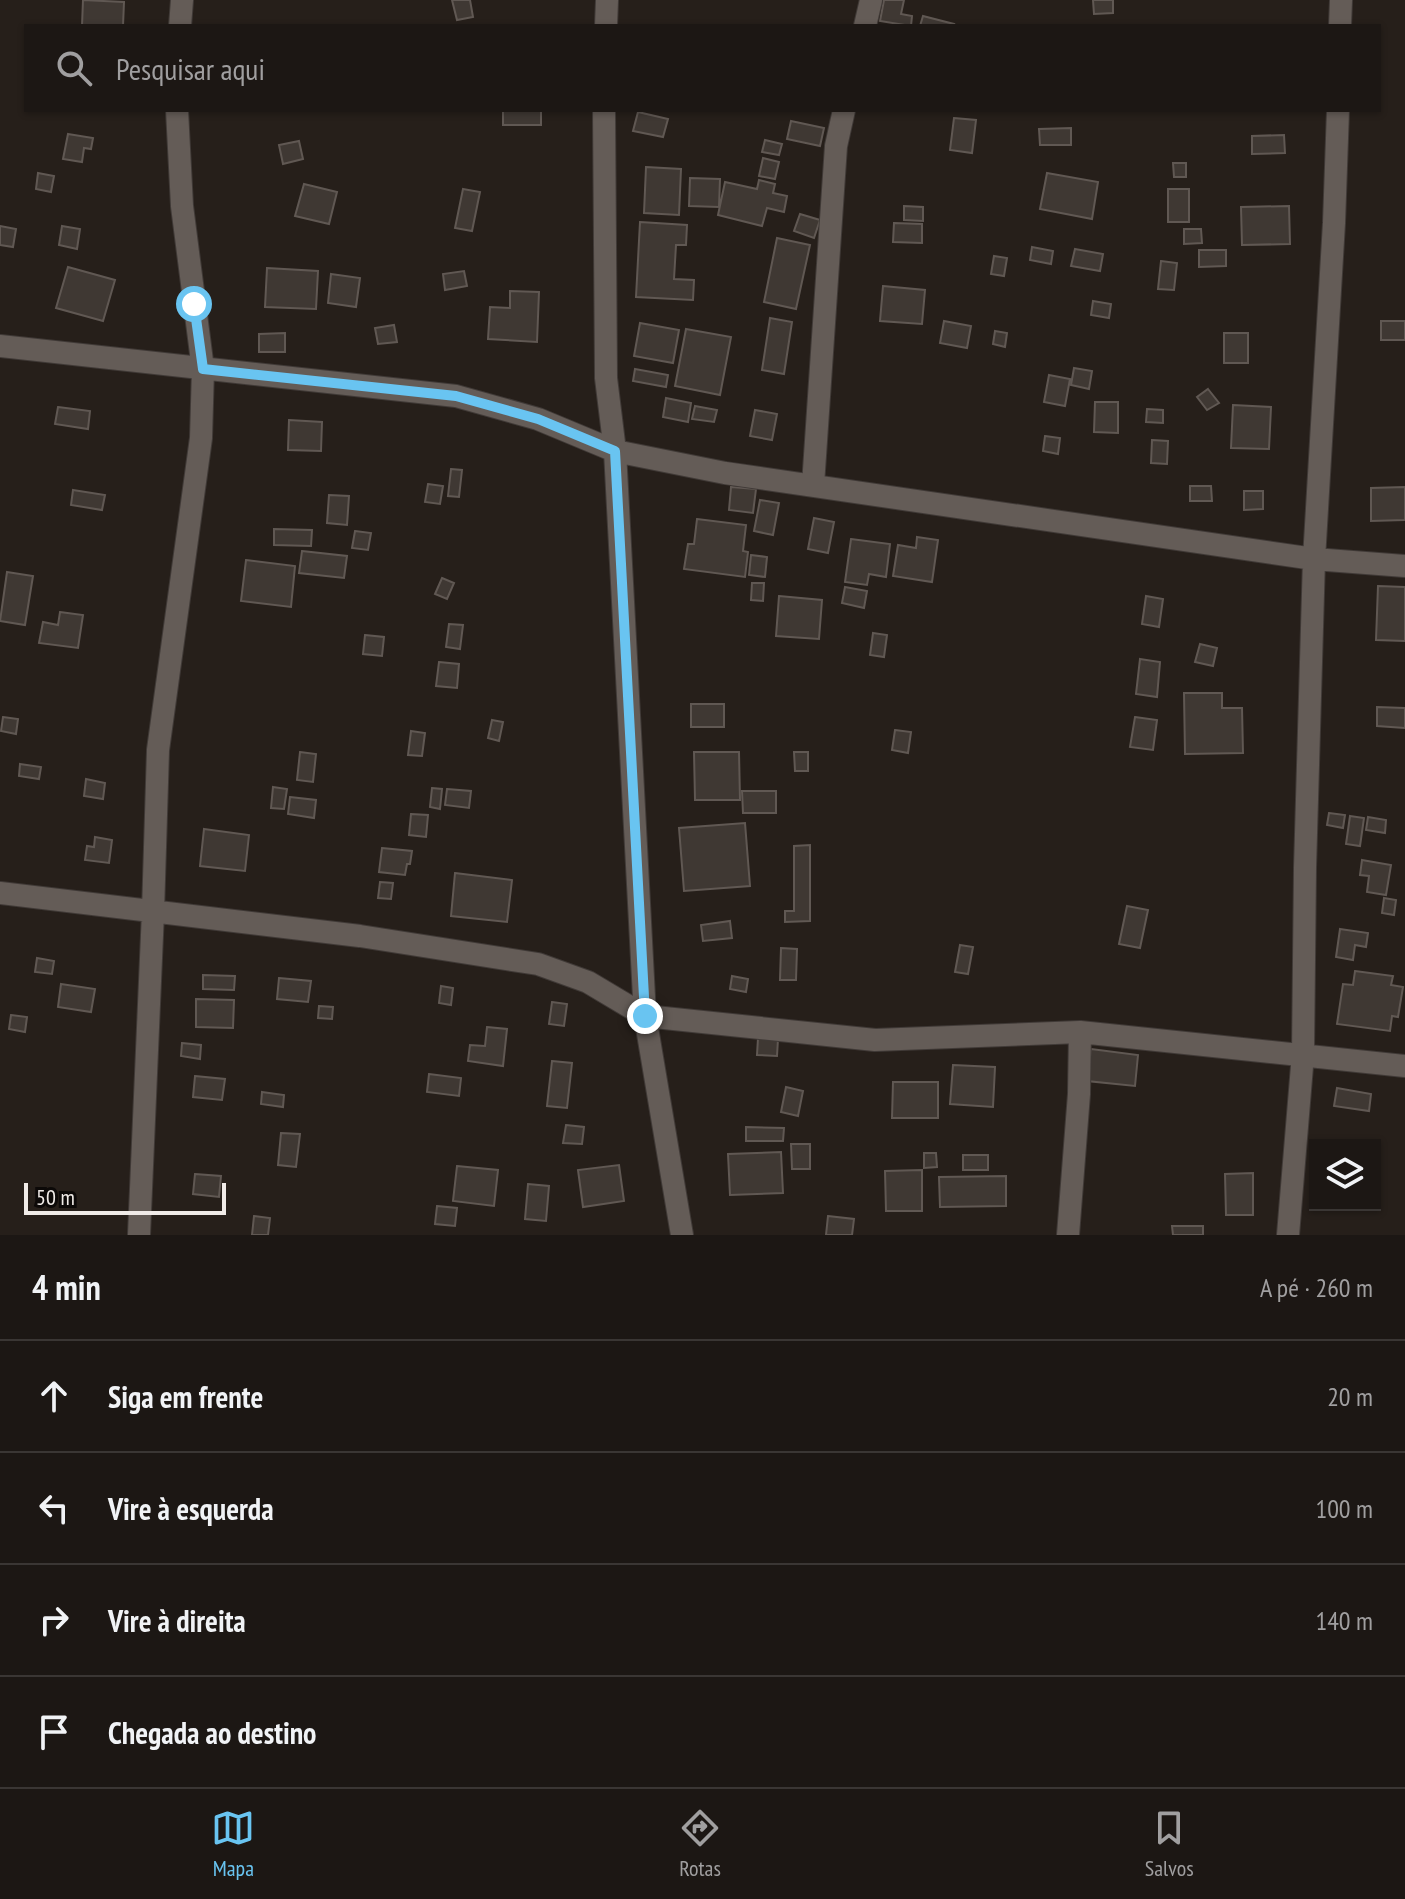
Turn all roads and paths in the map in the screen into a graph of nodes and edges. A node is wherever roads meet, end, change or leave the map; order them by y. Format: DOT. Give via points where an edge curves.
graph roads {
  1 [pos="182,0"];
  2 [pos="607,0"];
  3 [pos="871,0"];
  4 [pos="1341,0"];
  5 [pos="180,24"];
  6 [pos="606,24"];
  7 [pos="865,24"];
  8 [pos="1340,24"];
  9 [pos="177,112"];
  10 [pos="604,112"];
  11 [pos="844,112"];
  12 [pos="1338,112"];
  13 [pos="0,346"];
  14 [pos="203,369"];
  15 [pos="615,451"];
  16 [pos="813,485"];
  17 [pos="1314,559"];
  18 [pos="1405,566"];
  19 [pos="0,893"];
  20 [pos="153,912"];
  21 [pos="645,1016"];
  22 [pos="1080,1032"];
  23 [pos="1303,1054"];
  24 [pos="1405,1066"];
  25 [pos="139,1235"];
  26 [pos="682,1235"];
  27 [pos="1068,1235"];
  28 [pos="1288,1235"];
  1 -- 5 [label="street"];
  2 -- 6 [label="street"];
  3 -- 7 [label="street"];
  4 -- 8 [label="street"];
  9 -- 14 [label="street" via="182,206"];
  10 -- 15 [label="street" via="606,378"];
  11 -- 16 [label="street" via="836,146"];
  12 -- 17 [label="street"];
  13 -- 14 [label="street"];
  14 -- 15 [label="street" via="456,396 538,419"];
  14 -- 20 [label="street" via="201,438 158,750"];
  15 -- 16 [label="street"];
  15 -- 21 [label="street"];
  16 -- 17 [label="street"];
  17 -- 18 [label="street"];
  17 -- 23 [label="street"];
  19 -- 20 [label="street"];
  20 -- 21 [label="street" via="538,964 588,982"];
  20 -- 25 [label="street"];
  21 -- 22 [label="street" via="875,1040"];
  21 -- 26 [label="street"];
  22 -- 23 [label="street"];
  22 -- 27 [label="street"];
  23 -- 24 [label="street"];
  23 -- 28 [label="street"];
}
